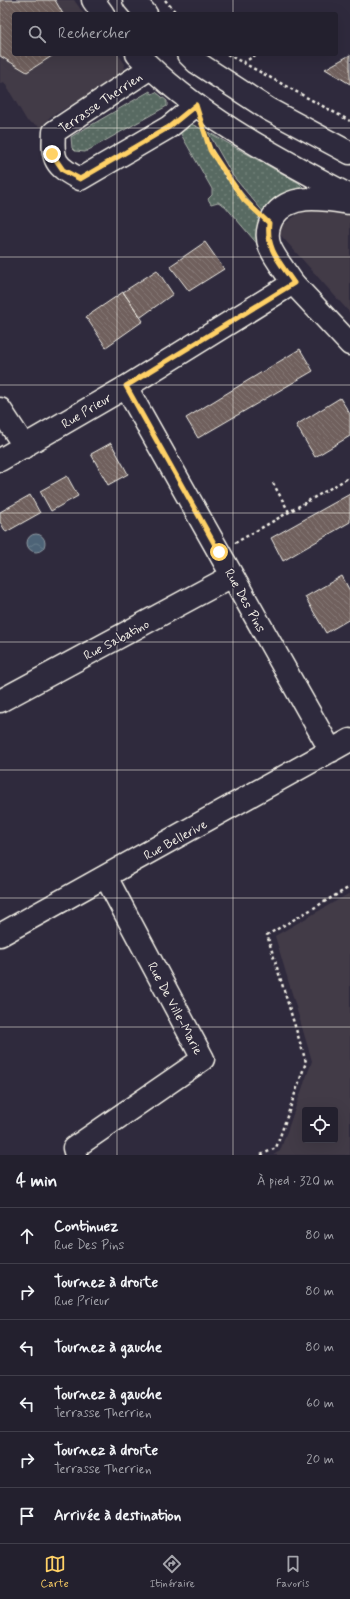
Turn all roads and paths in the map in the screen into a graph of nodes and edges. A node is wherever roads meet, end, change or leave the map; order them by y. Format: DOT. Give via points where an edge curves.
graph roads {
  1 [pos="93,0"];
  2 [pos="134,0"];
  3 [pos="165,0"];
  4 [pos="102,12"];
  5 [pos="144,12"];
  6 [pos="174,12"];
  7 [pos="190,56"];
  8 [pos="230,56"];
  9 [pos="254,56"];
  10 [pos="144,61"];
  11 [pos="243,63"];
  12 [pos="196,105"];
  13 [pos="350,122"];
  14 [pos="350,153"];
  15 [pos="350,196"];
  16 [pos="350,203"];
  17 [pos="269,223"];
  18 [pos="294,283"];
  19 [pos="350,344"];
  20 [pos="126,386"];
  21 [pos="0,409"];
  22 [pos="25,447"];
  23 [pos="0,460"];
  24 [pos="350,476"];
  25 [pos="272,484"];
  26 [pos="289,512"];
  27 [pos="219,552"];
  28 [pos="232,576"];
  29 [pos="0,701"];
  30 [pos="350,740"];
  31 [pos="331,751"];
  32 [pos="106,878"];
  33 [pos="350,887"];
  34 [pos="0,936"];
  35 [pos="76,1155"];
  36 [pos="261,1155"];
  1 -- 4 [label="street"];
  2 -- 5 [label="street"];
  3 -- 6 [label="path"];
  7 -- 14 [label="street" via="268,109"];
  8 -- 11 [label="path"];
  9 -- 11 [label="path"];
  10 -- 12 [label="street"];
  10 -- 12 [label="street, Terrasse Therrien" via="54,132 52,154 63,170 80,179 169,127"];
  11 -- 13 [label="path"];
  12 -- 15 [label="street" via="265,150"];
  12 -- 17 [label="path" via="210,150 244,200"];
  16 -- 17 [label="street" via="306,199 292,202 284,205"];
  17 -- 18 [label="street" via="270,247"];
  18 -- 19 [label="street"];
  18 -- 20 [label="street, Rue Prieur"];
  20 -- 22 [label="street, Rue Prieur"];
  20 -- 27 [label="street, Rue Des Pins"];
  21 -- 22 [label="street"];
  22 -- 23 [label="street, Rue Prieur"];
  24 -- 26 [label="path"];
  25 -- 26 [label="path"];
  26 -- 27 [label="path"];
  27 -- 28 [label="street, Rue Des Pins"];
  28 -- 29 [label="street, Rue Sabatino"];
  28 -- 31 [label="street, Rue Des Pins"];
  30 -- 31 [label="street, Rue Bellerive"];
  31 -- 32 [label="street, Rue Bellerive"];
  32 -- 34 [label="street, Rue Bellerive"];
  32 -- 35 [label="street, Rue De Ville-Marie" via="203,1059 74,1148"];
  33 -- 36 [label="path" via="267,934 306,1062 276,1148"];
}
